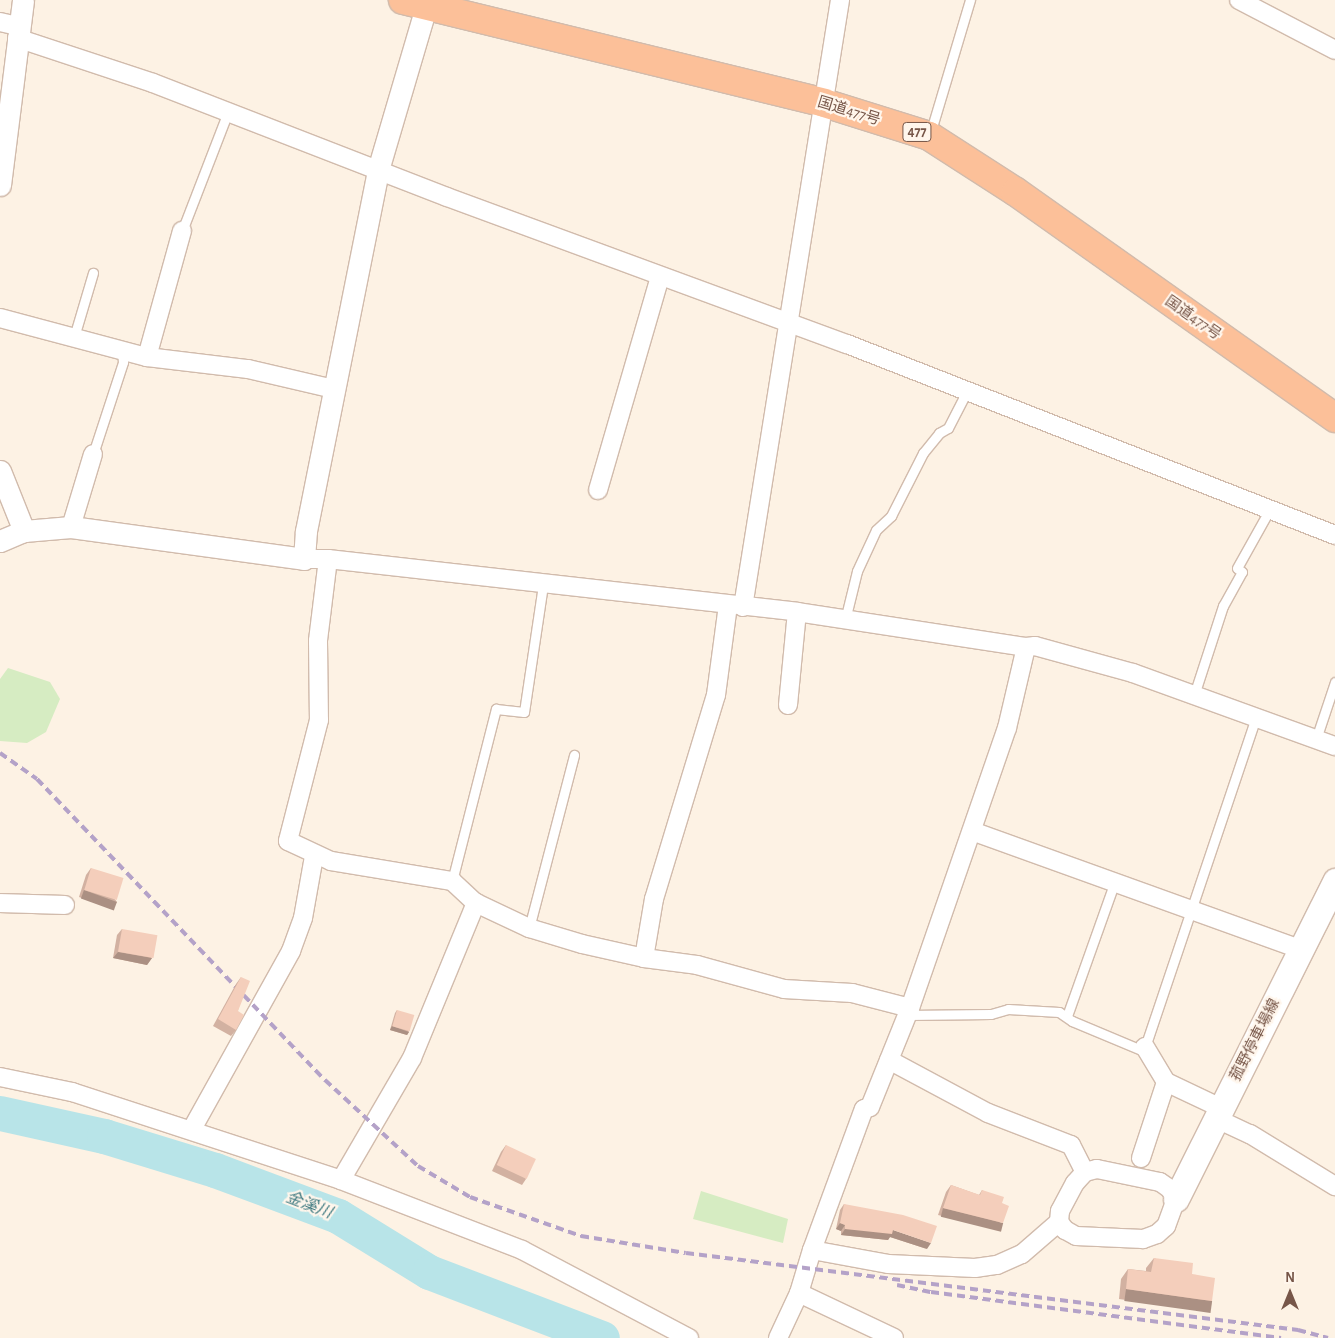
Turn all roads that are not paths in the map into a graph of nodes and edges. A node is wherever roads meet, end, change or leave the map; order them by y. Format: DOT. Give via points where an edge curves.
graph roads {
  1 [pos="23,0"];
  2 [pos="840,0"];
  3 [pos="970,0"];
  4 [pos="1239,0"];
  5 [pos="419,2"];
  6 [pos="12,29"];
  7 [pos="1335,50"];
  8 [pos="824,103"];
  9 [pos="228,112"];
  10 [pos="930,136"];
  11 [pos="1,147"];
  12 [pos="378,170"];
  13 [pos="0,185"];
  14 [pos="182,231"];
  15 [pos="93,273"];
  16 [pos="660,277"];
  17 [pos="0,318"];
  18 [pos="789,324"];
  19 [pos="74,337"];
  20 [pos="122,351"];
  21 [pos="147,357"];
  22 [pos="334,389"];
  23 [pos="967,391"];
  24 [pos="1335,418"];
  25 [pos="93,454"];
  26 [pos="0,471"];
  27 [pos="598,490"];
  28 [pos="1270,509"];
  29 [pos="71,527"];
  30 [pos="24,531"];
  31 [pos="1335,535"];
  32 [pos="0,541"];
  33 [pos="304,559"];
  34 [pos="328,559"];
  35 [pos="543,585"];
  36 [pos="735,606"];
  37 [pos="797,612"];
  38 [pos="844,620"];
  39 [pos="1026,647"];
  40 [pos="1335,682"];
  41 [pos="1194,695"];
  42 [pos="788,704"];
  43 [pos="1256,717"];
  44 [pos="1316,739"];
  45 [pos="1335,746"];
  46 [pos="574,755"];
  47 [pos="972,831"];
  48 [pos="314,856"];
  49 [pos="452,881"];
  50 [pos="1115,881"];
  51 [pos="1335,881"];
  52 [pos="0,903"];
  53 [pos="476,903"];
  54 [pos="65,905"];
  55 [pos="1194,909"];
  56 [pos="529,928"];
  57 [pos="1302,950"];
  58 [pos="644,958"];
  59 [pos="908,1011"];
  60 [pos="1067,1016"];
  61 [pos="1147,1050"];
  62 [pos="889,1060"];
  63 [pos="0,1077"];
  64 [pos="1166,1082"];
  65 [pos="1218,1113"];
  66 [pos="192,1129"];
  67 [pos="1141,1158"];
  68 [pos="1086,1172"];
  69 [pos="340,1180"];
  70 [pos="1335,1186"];
  71 [pos="1176,1199"];
  72 [pos="1059,1222"];
  73 [pos="812,1250"];
  74 [pos="799,1292"];
  75 [pos="689,1338"];
  76 [pos="778,1338"];
  77 [pos="894,1338"];
  1 -- 6 [label="street"];
  2 -- 8 [label="street"];
  3 -- 10 [label="lane"];
  4 -- 7 [label="street"];
  5 -- 8 [label="highway, 国道477号 / 477"];
  5 -- 12 [label="street"];
  6 -- 9 [label="street"];
  6 -- 11 [label="street"];
  8 -- 10 [label="highway, 国道477号 / 477"];
  8 -- 18 [label="street"];
  9 -- 12 [label="street"];
  9 -- 14 [label="lane"];
  10 -- 24 [label="highway, 国道477号 / 477" via="1016,192"];
  11 -- 13 [label="street"];
  12 -- 16 [label="street"];
  12 -- 22 [label="street"];
  14 -- 21 [label="street"];
  15 -- 19 [label="lane"];
  16 -- 18 [label="street"];
  16 -- 27 [label="street"];
  17 -- 19 [label="street"];
  18 -- 23 [label="street"];
  18 -- 36 [label="street"];
  19 -- 20 [label="street"];
  20 -- 21 [label="street"];
  20 -- 25 [label="lane" via="123,362"];
  21 -- 22 [label="street" via="248,369"];
  22 -- 33 [label="street" via="306,531"];
  23 -- 28 [label="street"];
  23 -- 38 [label="lane" via="948,428 939,433 923,453 891,516 876,530 857,571"];
  25 -- 29 [label="street"];
  26 -- 30 [label="street"];
  28 -- 31 [label="street"];
  28 -- 41 [label="lane" via="1237,568 1242,572 1223,606"];
  29 -- 30 [label="street"];
  29 -- 33 [label="street"];
  30 -- 32 [label="street"];
  33 -- 34 [label="street"];
  34 -- 35 [label="street"];
  34 -- 48 [label="street" via="318,641 319,720 288,833 288,841"];
  35 -- 36 [label="street"];
  35 -- 49 [label="lane" via="524,712 496,709"];
  36 -- 37 [label="street"];
  36 -- 58 [label="street" via="716,695 654,899"];
  37 -- 38 [label="street"];
  37 -- 42 [label="street"];
  38 -- 39 [label="street"];
  39 -- 41 [label="street" via="1078,655"];
  39 -- 47 [label="street" via="1007,728"];
  40 -- 44 [label="lane"];
  41 -- 43 [label="street"];
  43 -- 44 [label="street"];
  43 -- 55 [label="lane"];
  44 -- 45 [label="street"];
  46 -- 56 [label="lane"];
  47 -- 50 [label="street"];
  47 -- 59 [label="street"];
  48 -- 49 [label="street"];
  48 -- 66 [label="street" via="303,918 291,951"];
  49 -- 53 [label="street"];
  50 -- 55 [label="street"];
  50 -- 60 [label="lane"];
  51 -- 57 [label="main road, 菰野停車場線"];
  52 -- 54 [label="street"];
  53 -- 56 [label="street"];
  53 -- 69 [label="street" via="412,1058"];
  55 -- 57 [label="street"];
  55 -- 61 [label="lane"];
  56 -- 58 [label="street"];
  57 -- 65 [label="main road, 菰野停車場線"];
  58 -- 59 [label="street" via="697,965 784,989 852,993"];
  59 -- 60 [label="lane" via="991,1014 1008,1009 1059,1012"];
  59 -- 62 [label="street"];
  60 -- 61 [label="lane"];
  61 -- 64 [label="street"];
  62 -- 68 [label="street" via="988,1113 1072,1146"];
  62 -- 73 [label="street" via="870,1108 864,1109"];
  63 -- 66 [label="street" via="72,1092"];
  64 -- 65 [label="street"];
  64 -- 67 [label="street"];
  65 -- 70 [label="street"];
  65 -- 71 [label="main road, 菰野停車場線"];
  66 -- 69 [label="street"];
  68 -- 71 [label="street" via="1097,1169 1160,1182"];
  68 -- 72 [label="street" via="1075,1183 1060,1211"];
  69 -- 75 [label="street" via="522,1250"];
  71 -- 72 [label="street" via="1166,1226 1157,1234 1143,1239 1076,1236"];
  72 -- 73 [label="street" via="1022,1254 997,1265 975,1268 888,1264"];
  73 -- 74 [label="street"];
  74 -- 76 [label="street"];
  74 -- 77 [label="street"];
}
